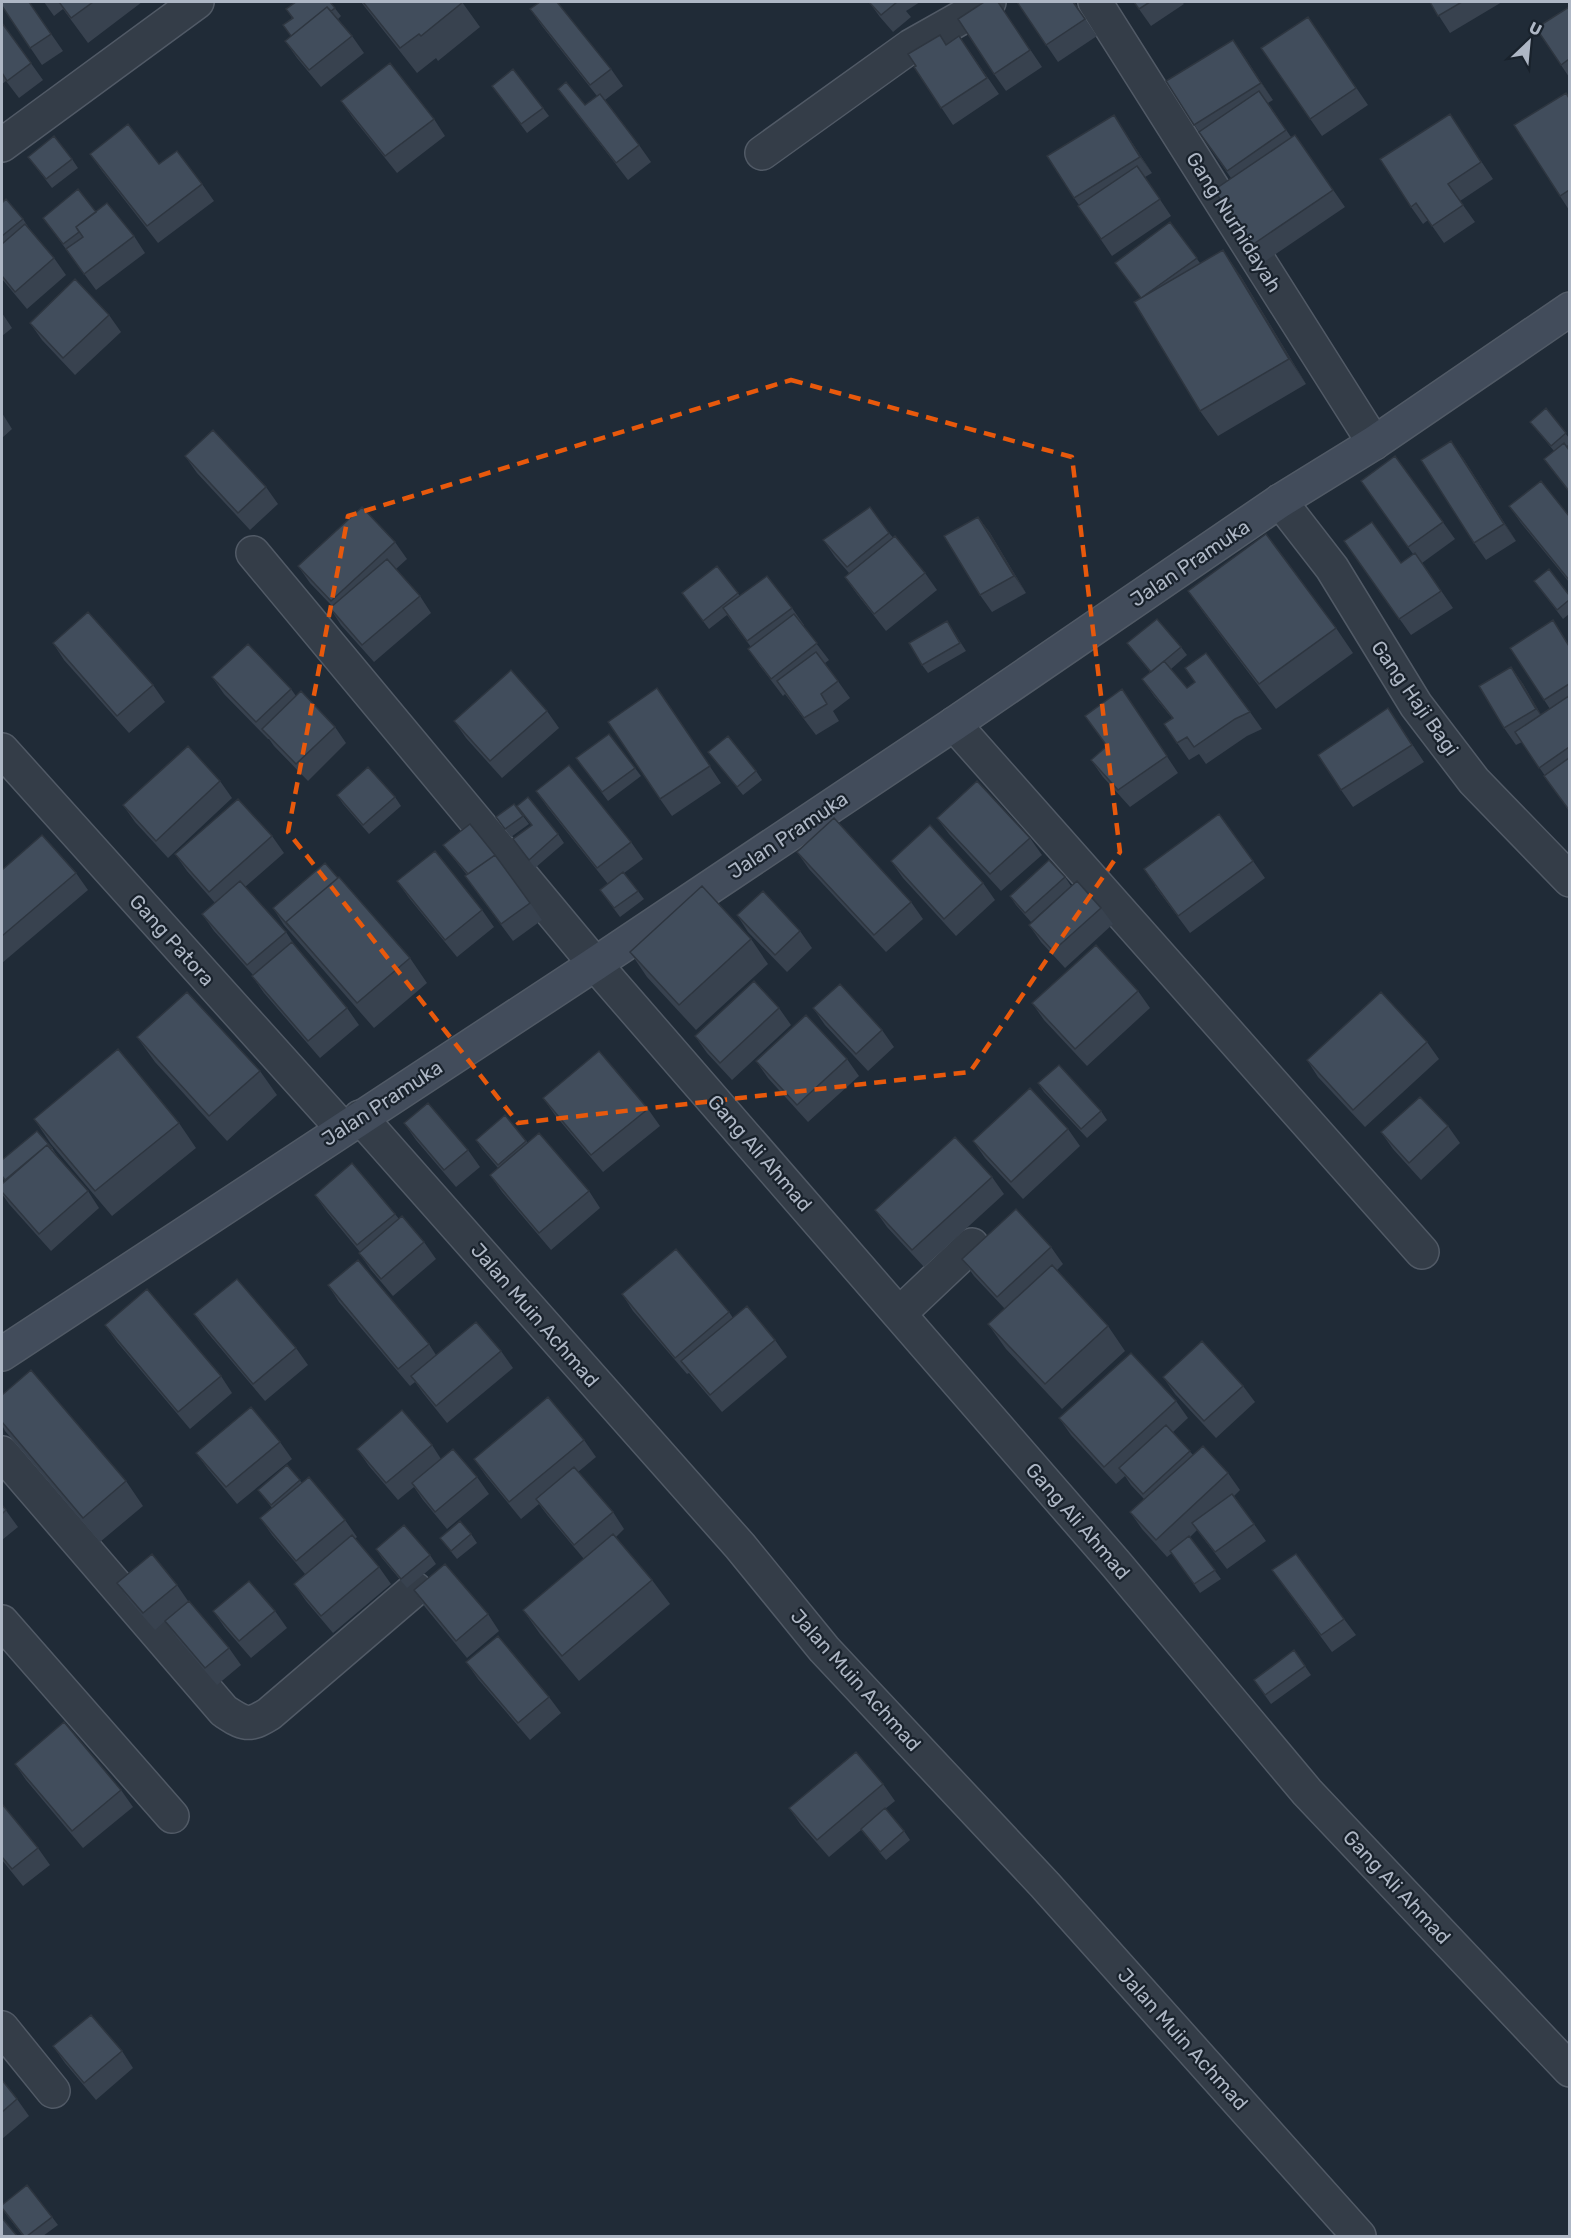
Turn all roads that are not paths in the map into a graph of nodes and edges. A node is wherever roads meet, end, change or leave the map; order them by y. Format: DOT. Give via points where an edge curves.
graph roads {
  1 [pos="197,2"];
  2 [pos="989,2"];
  3 [pos="1095,2"];
  4 [pos="2,145"];
  5 [pos="762,153"];
  6 [pos="1569,309"];
  7 [pos="1374,443"];
  8 [pos="1280,501"];
  9 [pos="253,553"];
  10 [pos="954,724"];
  11 [pos="2,750"];
  12 [pos="1569,880"];
  13 [pos="595,964"];
  14 [pos="352,1123"];
  15 [pos="972,1245"];
  16 [pos="1422,1252"];
  17 [pos="899,1314"];
  18 [pos="2,1354"];
  19 [pos="2,1453"];
  20 [pos="416,1589"];
  21 [pos="2,1622"];
  22 [pos="172,1816"];
  23 [pos="2,2028"];
  24 [pos="1569,2070"];
  25 [pos="53,2091"];
  26 [pos="1359,2236"];
  1 -- 4 [label="street"];
  2 -- 5 [label="street" via="911,46"];
  3 -- 7 [label="street, Gang Nurhidayah"];
  6 -- 7 [label="street, Jalan Pramuka"];
  7 -- 8 [label="street, Jalan Pramuka"];
  8 -- 10 [label="street, Jalan Pramuka"];
  8 -- 12 [label="street, Gang Haji Bagi" via="1332,568 1416,705 1474,781"];
  9 -- 13 [label="street, Gang Ali Ahmad"];
  10 -- 13 [label="street, Jalan Pramuka"];
  10 -- 16 [label="street"];
  11 -- 14 [label="street, Gang Patora"];
  13 -- 14 [label="street, Jalan Pramuka"];
  13 -- 17 [label="street, Gang Ali Ahmad"];
  14 -- 18 [label="street, Jalan Pramuka"];
  14 -- 26 [label="street, Jalan Muin Achmad" via="740,1546 824,1649 1053,1894"];
  15 -- 17 [label="street"];
  17 -- 24 [label="street, Gang Ali Ahmad" via="1307,1792"];
  19 -- 20 [label="street" via="224,1711 241,1722 253,1723 269,1713"];
  21 -- 22 [label="street"];
  23 -- 25 [label="street"];
}
